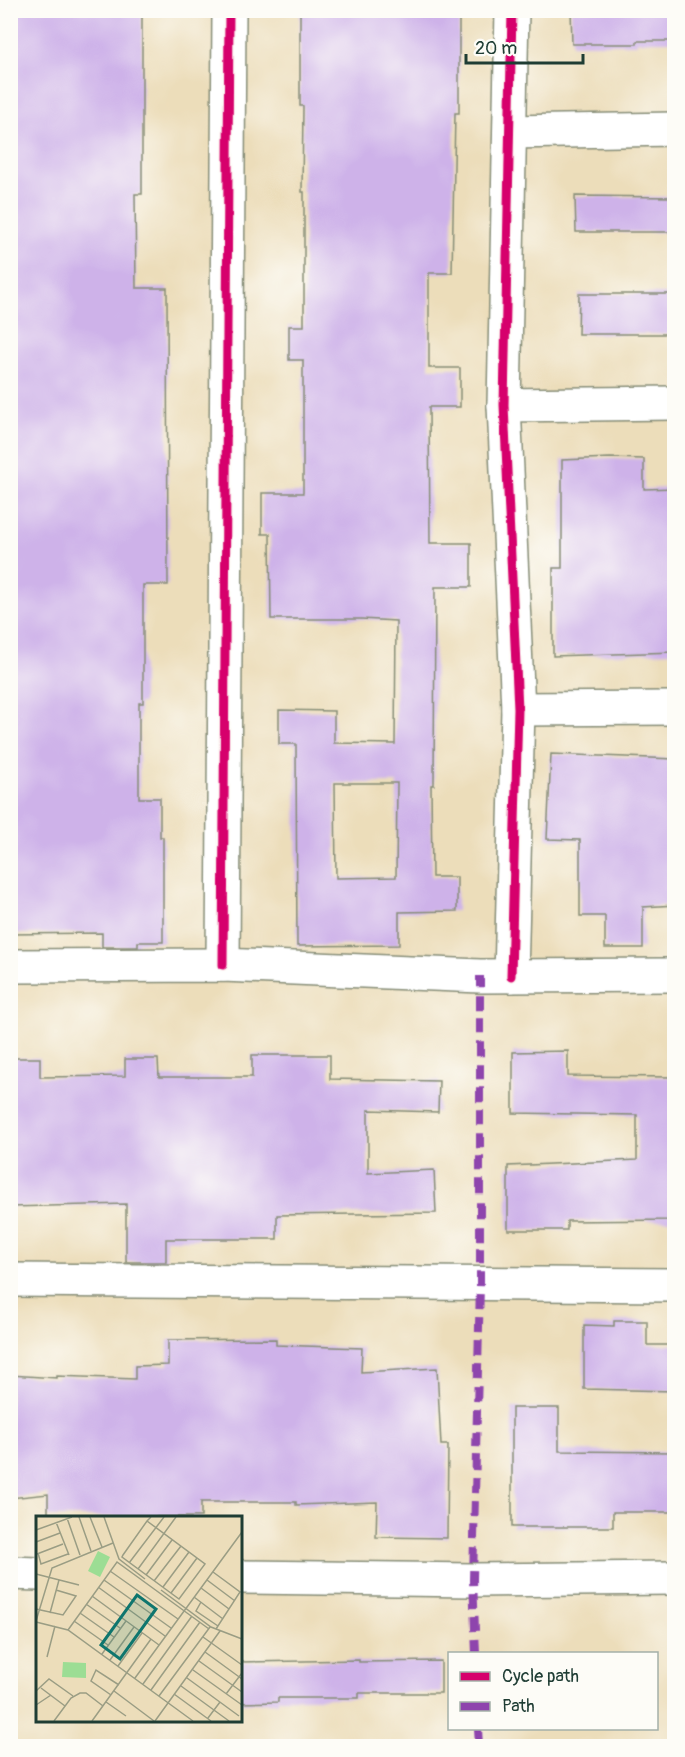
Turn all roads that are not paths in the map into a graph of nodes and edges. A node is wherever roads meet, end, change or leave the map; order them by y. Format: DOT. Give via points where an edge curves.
graph roads {
  1 [pos="229,10"];
  2 [pos="512,10"];
  3 [pos="675,129"];
  4 [pos="510,132"];
  5 [pos="675,403"];
  6 [pos="504,405"];
  7 [pos="675,708"];
  8 [pos="518,709"];
  9 [pos="223,965"];
  10 [pos="10,966"];
  11 [pos="675,975"];
  12 [pos="511,976"];
  13 [pos="10,1280"];
  14 [pos="675,1285"];
  15 [pos="10,1573"];
  16 [pos="36,1574"];
  17 [pos="242,1577"];
  18 [pos="675,1578"];
  1 -- 9 [label="street"];
  2 -- 4 [label="street"];
  3 -- 4 [label="street"];
  4 -- 6 [label="street"];
  5 -- 6 [label="street"];
  6 -- 8 [label="street"];
  7 -- 8 [label="street"];
  8 -- 12 [label="street"];
  9 -- 10 [label="street"];
  9 -- 12 [label="street"];
  11 -- 12 [label="street"];
  13 -- 14 [label="street"];
  15 -- 16 [label="street"];
  17 -- 18 [label="street"];
}
